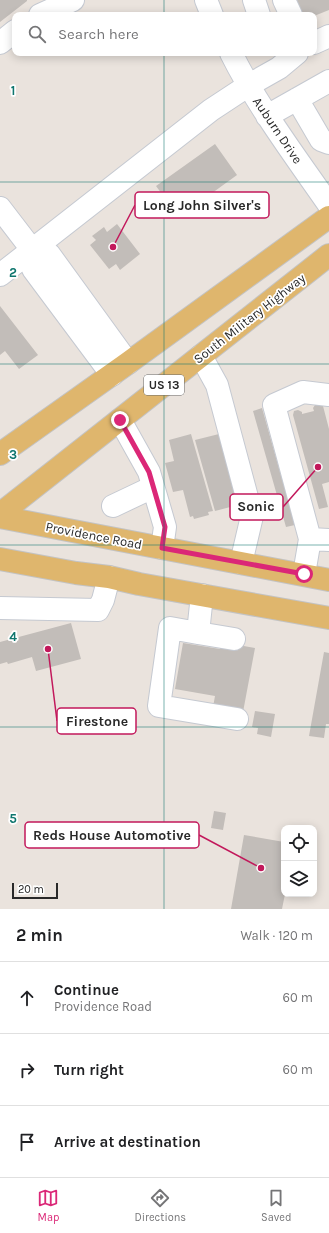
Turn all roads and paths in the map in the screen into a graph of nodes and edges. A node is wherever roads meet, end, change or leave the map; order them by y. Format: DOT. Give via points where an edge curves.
graph roads {
  1 [pos="73,0"];
  2 [pos="206,0"];
  3 [pos="254,0"];
  4 [pos="284,0"];
  5 [pos="47,12"];
  6 [pos="211,12"];
  7 [pos="258,12"];
  8 [pos="290,12"];
  9 [pos="12,33"];
  10 [pos="329,36"];
  11 [pos="317,42"];
  12 [pos="0,43"];
  13 [pos="233,56"];
  14 [pos="288,56"];
  15 [pos="276,60"];
  16 [pos="329,81"];
  17 [pos="249,85"];
  18 [pos="297,99"];
  19 [pos="267,116"];
  20 [pos="329,143"];
  21 [pos="329,205"];
  22 [pos="0,208"];
  23 [pos="329,217"];
  24 [pos="32,251"];
  25 [pos="329,255"];
  26 [pos="0,275"];
  27 [pos="201,356"];
  28 [pos="120,369"];
  29 [pos="328,397"];
  30 [pos="120,420"];
  31 [pos="1,451"];
  32 [pos="153,487"];
  33 [pos="114,506"];
  34 [pos="0,516"];
  35 [pos="319,540"];
  36 [pos="162,548"];
  37 [pos="0,559"];
  38 [pos="241,563"];
  39 [pos="304,574"];
  40 [pos="109,577"];
  41 [pos="329,580"];
  42 [pos="202,595"];
  43 [pos="0,608"];
  44 [pos="329,618"];
  45 [pos="198,633"];
  46 [pos="234,639"];
  47 [pos="237,720"];
  1 -- 5 [label="street"];
  2 -- 6 [label="street"];
  3 -- 7 [label="street"];
  4 -- 8 [label="street"];
  9 -- 12 [label="street"];
  10 -- 11 [label="street"];
  13 -- 17 [label="street, Auburn Drive"];
  14 -- 15 [label="street"];
  15 -- 17 [label="street"];
  16 -- 18 [label="street"];
  17 -- 19 [label="street, Auburn Drive"];
  17 -- 24 [label="street" via="211,110"];
  18 -- 19 [label="street"];
  18 -- 20 [label="street" via="321,140"];
  19 -- 21 [label="street, Auburn Drive"];
  22 -- 24 [label="street"];
  23 -- 28 [label="main road, US 13"];
  24 -- 26 [label="street"];
  24 -- 28 [label="street" via="49,254"];
  25 -- 27 [label="main road, South Military Highway / US 13"];
  27 -- 30 [label="main road, South Military Highway / US 13"];
  27 -- 38 [label="street" via="217,385 252,516"];
  28 -- 31 [label="main road, US 13"];
  29 -- 35 [label="street" via="303,392 274,405"];
  30 -- 32 [label="street" via="149,472"];
  30 -- 34 [label="main road, South Military Highway / US 13"];
  32 -- 33 [label="street"];
  32 -- 36 [label="street" via="165,527"];
  34 -- 36 [label="main road, Providence Road"];
  35 -- 39 [label="street"];
  36 -- 38 [label="main road, Providence Road"];
  37 -- 40 [label="main road"];
  38 -- 39 [label="main road, Providence Road"];
  39 -- 41 [label="main road, Providence Road"];
  40 -- 42 [label="main road"];
  40 -- 43 [label="street" via="98,610"];
  42 -- 44 [label="main road"];
  42 -- 45 [label="street"];
  45 -- 46 [label="street"];
  45 -- 47 [label="street" via="170,628 159,706"];
}
